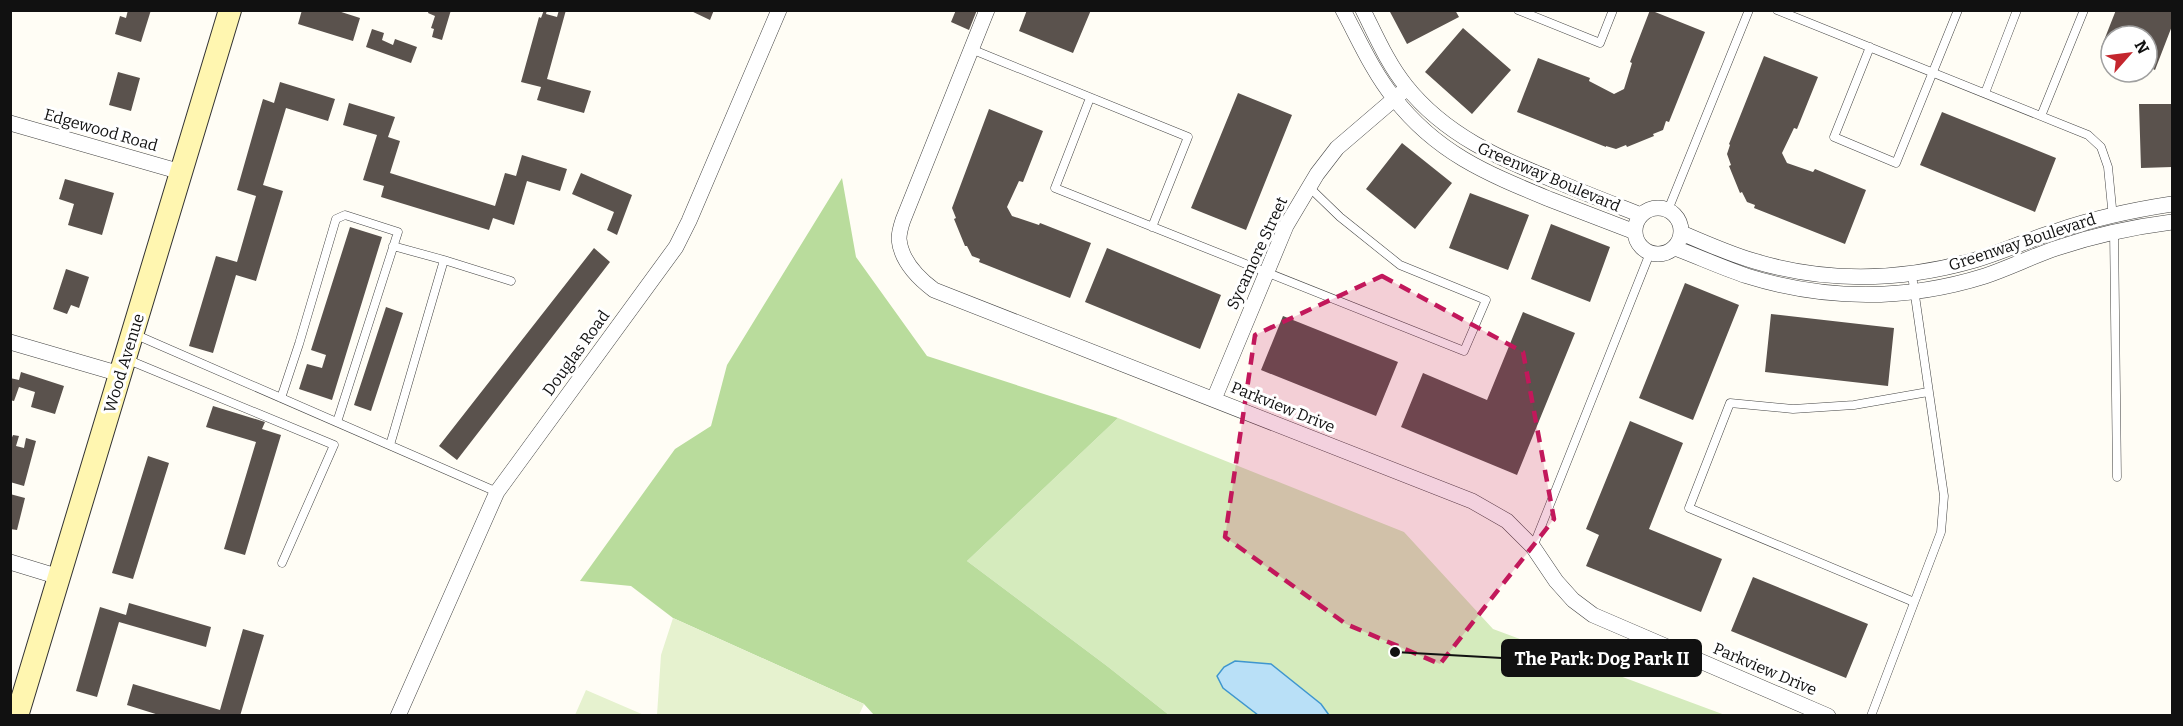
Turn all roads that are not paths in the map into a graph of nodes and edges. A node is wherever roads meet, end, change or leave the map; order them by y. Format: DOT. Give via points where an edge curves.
graph roads {
  1 [pos="230,10"];
  2 [pos="779,10"];
  3 [pos="987,10"];
  4 [pos="1343,10"];
  5 [pos="1363,10"];
  6 [pos="1518,10"];
  7 [pos="1613,10"];
  8 [pos="1749,10"];
  9 [pos="1778,10"];
  10 [pos="1958,10"];
  11 [pos="2017,10"];
  12 [pos="2084,10"];
  13 [pos="1527,12"];
  14 [pos="1870,47"];
  15 [pos="971,50"];
  16 [pos="1933,72"];
  17 [pos="1407,88"];
  18 [pos="1985,93"];
  19 [pos="1090,98"];
  20 [pos="1394,98"];
  21 [pos="2041,116"];
  22 [pos="10,123"];
  23 [pos="181,172"];
  24 [pos="1309,187"];
  25 [pos="2172,204"];
  26 [pos="1668,210"];
  27 [pos="2112,214"];
  28 [pos="1641,215"];
  29 [pos="2172,222"];
  30 [pos="1152,227"];
  31 [pos="2114,231"];
  32 [pos="1635,232"];
  33 [pos="1682,233"];
  34 [pos="393,246"];
  35 [pos="1675,248"];
  36 [pos="1650,253"];
  37 [pos="444,260"];
  38 [pos="1265,273"];
  39 [pos="1912,275"];
  40 [pos="511,281"];
  41 [pos="1915,292"];
  42 [pos="132,333"];
  43 [pos="10,342"];
  44 [pos="123,366"];
  45 [pos="1928,392"];
  46 [pos="281,398"];
  47 [pos="1214,399"];
  48 [pos="338,422"];
  49 [pos="390,445"];
  50 [pos="2117,477"];
  51 [pos="497,492"];
  52 [pos="1533,547"];
  53 [pos="10,562"];
  54 [pos="282,563"];
  55 [pos="59,577"];
  56 [pos="1914,602"];
  57 [pos="17,716"];
  58 [pos="398,716"];
  59 [pos="1828,716"];
  60 [pos="1871,716"];
  1 -- 23 [label="main road, Wood Avenue"];
  2 -- 51 [label="street, Douglas Road" via="676,247"];
  3 -- 15 [label="street"];
  4 -- 20 [label="street, Greenway Boulevard"];
  5 -- 17 [label="street, Greenway Boulevard"];
  6 -- 13 [label="lane"];
  7 -- 13 [label="lane" via="1600,43"];
  8 -- 26 [label="lane"];
  9 -- 14 [label="lane"];
  10 -- 16 [label="lane"];
  11 -- 18 [label="lane"];
  12 -- 21 [label="lane"];
  14 -- 16 [label="lane"];
  14 -- 16 [label="lane" via="1834,137 1896,163"];
  15 -- 19 [label="lane"];
  15 -- 47 [label="street, Parkview Drive" via="903,220 899,239 904,257 918,278 934,290"];
  16 -- 18 [label="lane"];
  17 -- 20 [label="street, Sycamore Street"];
  17 -- 28 [label="street, Greenway Boulevard" via="1473,144 1505,161"];
  18 -- 21 [label="lane"];
  19 -- 30 [label="lane" via="1054,188"];
  19 -- 30 [label="lane" via="1188,137"];
  20 -- 24 [label="street, Sycamore Street" via="1338,148"];
  20 -- 32 [label="street, Greenway Boulevard" via="1433,140 1460,158 1496,177"];
  21 -- 27 [label="lane" via="2088,135 2101,147 2108,167"];
  22 -- 23 [label="street, Edgewood Road"];
  23 -- 42 [label="main road, Wood Avenue"];
  24 -- 38 [label="street, Sycamore Street"];
  24 -- 38 [label="lane" via="1400,265 1486,300 1464,351"];
  25 -- 27 [label="street, Greenway Boulevard"];
  26 -- 28 [label="street" via="1654,208"];
  26 -- 33 [label="street" via="1679,219"];
  27 -- 31 [label="lane"];
  27 -- 39 [label="street, Greenway Boulevard" via="1976,260"];
  28 -- 32 [label="street"];
  29 -- 31 [label="street, Greenway Boulevard"];
  30 -- 38 [label="lane"];
  31 -- 41 [label="street, Greenway Boulevard" via="2056,248 1986,276"];
  31 -- 50 [label="lane"];
  32 -- 36 [label="street" via="1640,246"];
  33 -- 35 [label="street"];
  33 -- 39 [label="street, Greenway Boulevard" via="1754,261 1808,273 1852,278"];
  34 -- 37 [label="lane"];
  34 -- 46 [label="lane" via="398,232 345,215 336,219"];
  34 -- 48 [label="lane"];
  35 -- 36 [label="street" via="1661,255"];
  35 -- 41 [label="street, Greenway Boulevard" via="1747,276 1803,290 1850,296"];
  36 -- 52 [label="lane"];
  37 -- 40 [label="lane"];
  37 -- 49 [label="lane"];
  38 -- 47 [label="street, Sycamore Street"];
  39 -- 41 [label="lane"];
  41 -- 45 [label="lane"];
  42 -- 44 [label="main road, Wood Avenue"];
  42 -- 46 [label="lane"];
  43 -- 44 [label="street"];
  44 -- 54 [label="lane" via="334,445"];
  44 -- 55 [label="main road, Wood Avenue"];
  45 -- 56 [label="lane" via="1944,496 1941,532"];
  45 -- 56 [label="lane" via="1854,405 1793,409 1730,403 1689,508"];
  46 -- 48 [label="lane"];
  47 -- 52 [label="street, Parkview Drive" via="1473,501 1507,521"];
  48 -- 49 [label="lane"];
  49 -- 51 [label="lane"];
  51 -- 58 [label="street, Douglas Road"];
  52 -- 59 [label="street, Parkview Drive" via="1556,581 1593,615"];
  53 -- 55 [label="street"];
  55 -- 57 [label="main road, Wood Avenue"];
  56 -- 60 [label="lane"];
}
